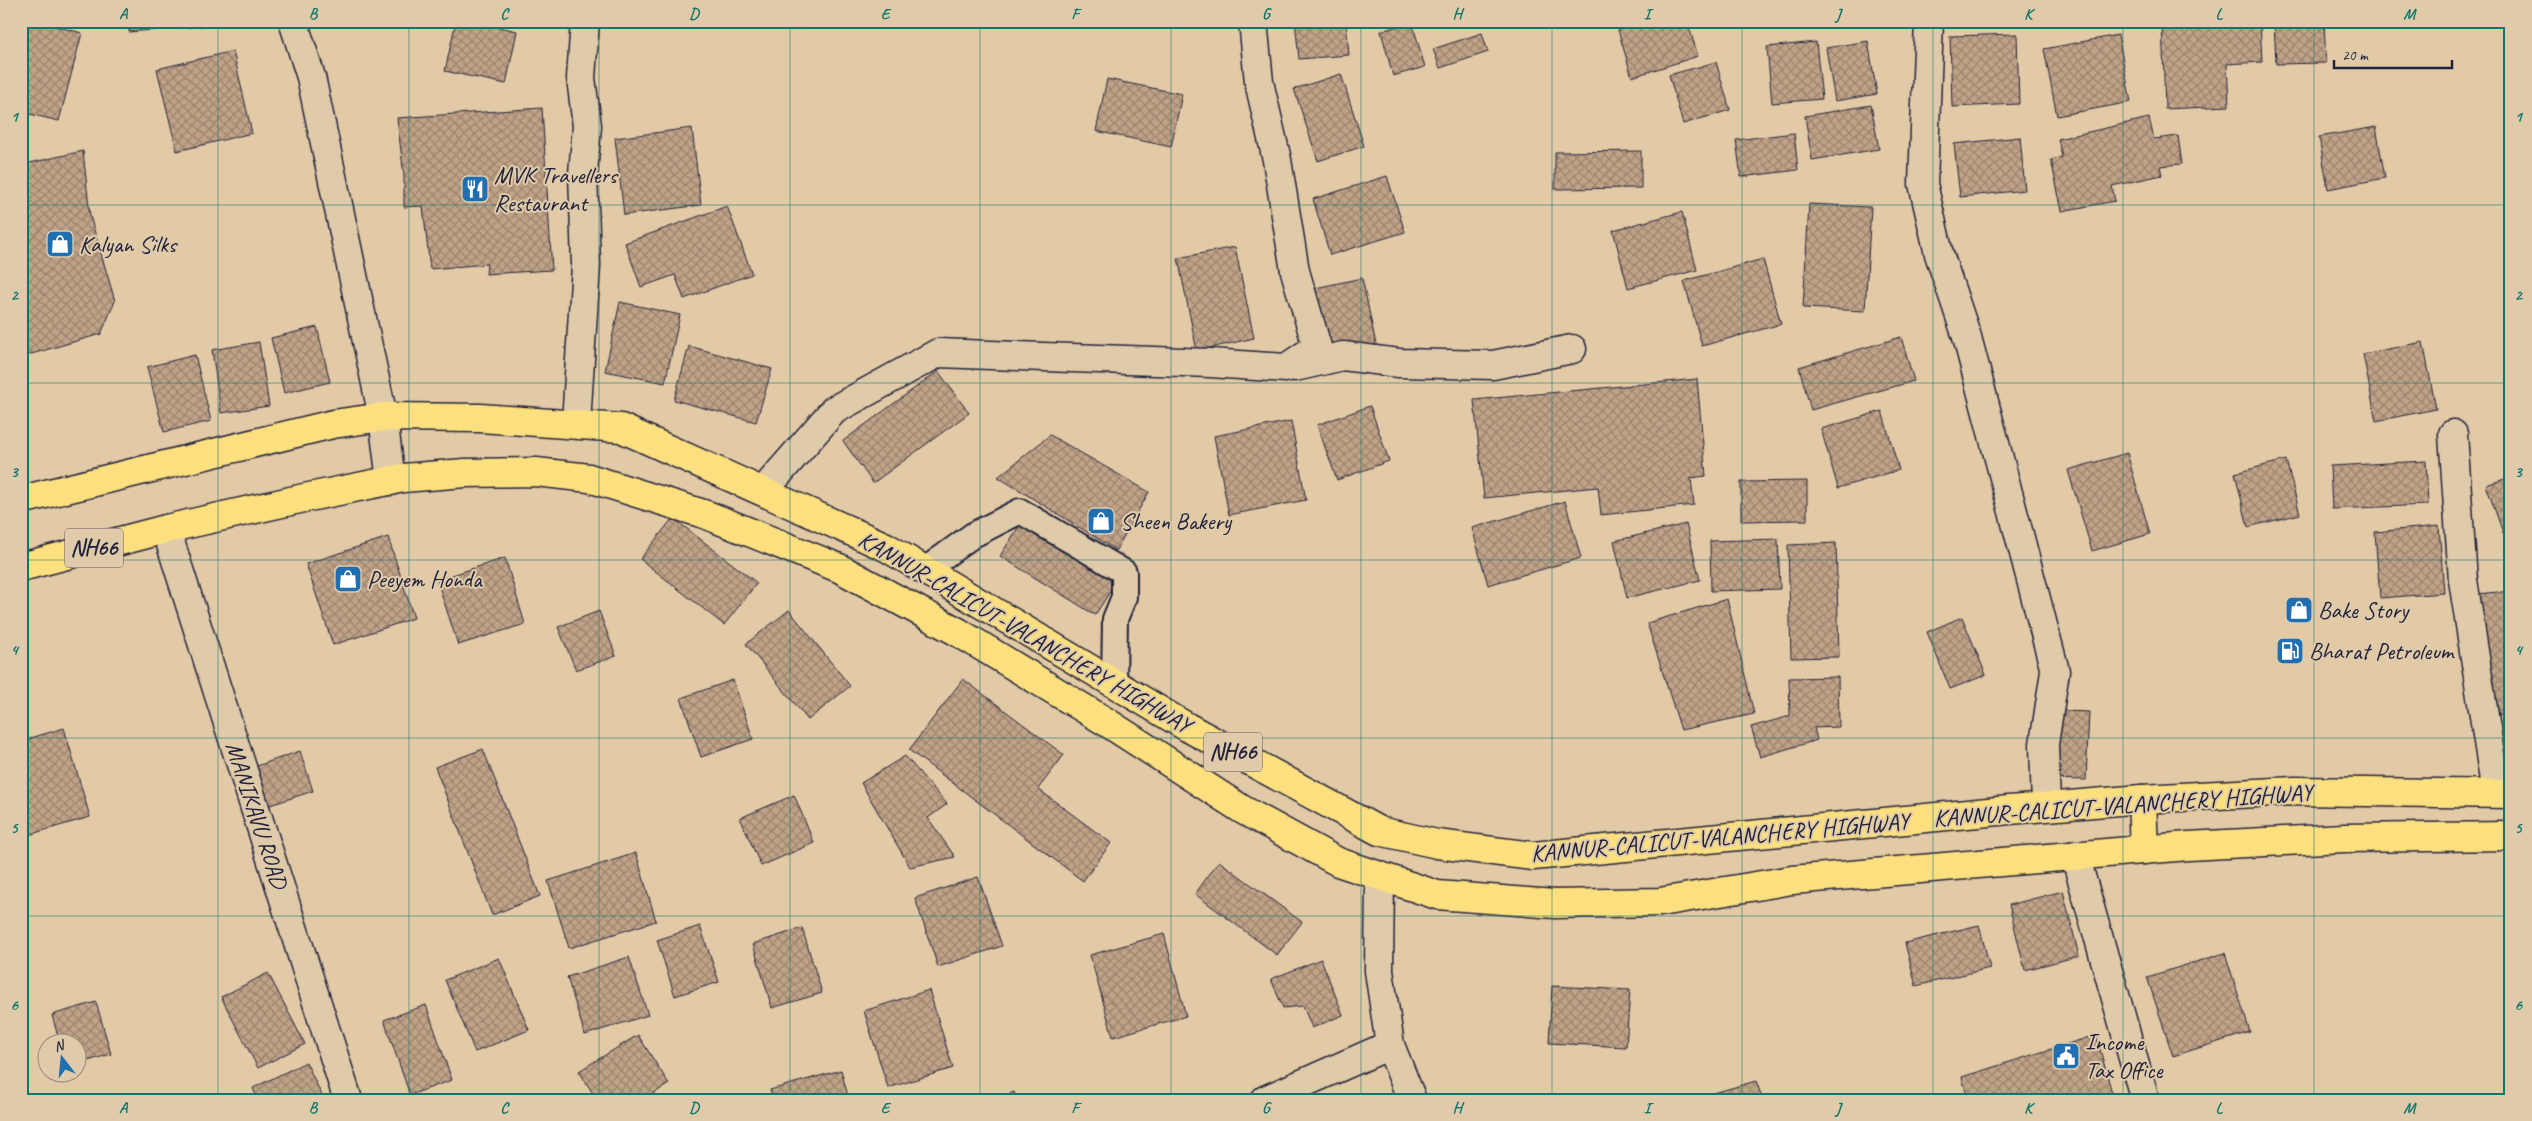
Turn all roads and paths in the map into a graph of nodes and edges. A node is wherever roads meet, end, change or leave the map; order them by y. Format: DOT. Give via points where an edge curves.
graph roads {
  1 [pos="293,21"];
  2 [pos="585,21"];
  3 [pos="1253,21"];
  4 [pos="1928,21"];
  5 [pos="1572,349"];
  6 [pos="1286,368"];
  7 [pos="383,417"];
  8 [pos="576,423"];
  9 [pos="2453,434"];
  10 [pos="391,481"];
  11 [pos="772,481"];
  12 [pos="21,500"];
  13 [pos="166,530"];
  14 [pos="21,567"];
  15 [pos="925,570"];
  16 [pos="1114,683"];
  17 [pos="2503,793"];
  18 [pos="2142,799"];
  19 [pos="2046,806"];
  20 [pos="2511,836"];
  21 [pos="2144,850"];
  22 [pos="2075,855"];
  23 [pos="1380,876"];
  24 [pos="1390,1044"];
  25 [pos="348,1100"];
  26 [pos="1265,1100"];
  27 [pos="1412,1100"];
  28 [pos="2145,1100"];
  1 -- 7 [label="street" via="311,77"];
  2 -- 8 [label="street" via="581,78 587,126 583,173 586,265"];
  3 -- 6 [label="street" via="1259,82 1277,160 1295,271 1317,347"];
  4 -- 19 [label="street" via="1923,184 1939,254 1967,337 2055,671 2044,744"];
  5 -- 6 [label="street" via="1493,365 1399,363 1343,356"];
  6 -- 11 [label="street" via="938,353 834,410"];
  7 -- 8 [label="highway, KANNUR-CALICUT-VALANCHERY HIGHWAY / NH66"];
  7 -- 10 [label="street"];
  7 -- 12 [label="highway, KANNUR-CALICUT-VALANCHERY HIGHWAY / NH66" via="333,424"];
  8 -- 15 [label="highway, KANNUR-CALICUT-VALANCHERY HIGHWAY / NH66" via="621,428 886,547"];
  9 -- 17 [label="street" via="2462,580"];
  10 -- 13 [label="highway, KANNUR-CALICUT-VALANCHERY HIGHWAY / NH66"];
  10 -- 23 [label="highway, KANNUR-CALICUT-VALANCHERY HIGHWAY / NH66" via="465,473 536,472 589,478 725,522 839,568 958,632 1243,810 1338,862"];
  13 -- 14 [label="highway, KANNUR-CALICUT-VALANCHERY HIGHWAY / NH66"];
  13 -- 25 [label="street, MANIKAVU ROAD"];
  15 -- 16 [label="highway, KANNUR-CALICUT-VALANCHERY HIGHWAY / NH66"];
  15 -- 16 [label="lane" via="973,535 1020,511 1124,572 1124,597 1115,619"];
  16 -- 19 [label="highway, KANNUR-CALICUT-VALANCHERY HIGHWAY / NH66" via="1379,831 1437,844 1533,856"];
  17 -- 18 [label="highway, KANNUR-CALICUT-VALANCHERY HIGHWAY / NH66" via="2295,791"];
  18 -- 19 [label="highway, KANNUR-CALICUT-VALANCHERY HIGHWAY / NH66"];
  18 -- 21 [label="highway"];
  20 -- 21 [label="highway, KANNUR-CALICUT-VALANCHERY HIGHWAY / NH66" via="2344,838"];
  21 -- 22 [label="highway, KANNUR-CALICUT-VALANCHERY HIGHWAY / NH66"];
  22 -- 23 [label="highway, KANNUR-CALICUT-VALANCHERY HIGHWAY / NH66" via="1792,880 1660,902 1555,904 1437,895"];
  22 -- 28 [label="street"];
  23 -- 24 [label="street" via="1379,971"];
  24 -- 26 [label="street"];
  24 -- 27 [label="street"];
}
